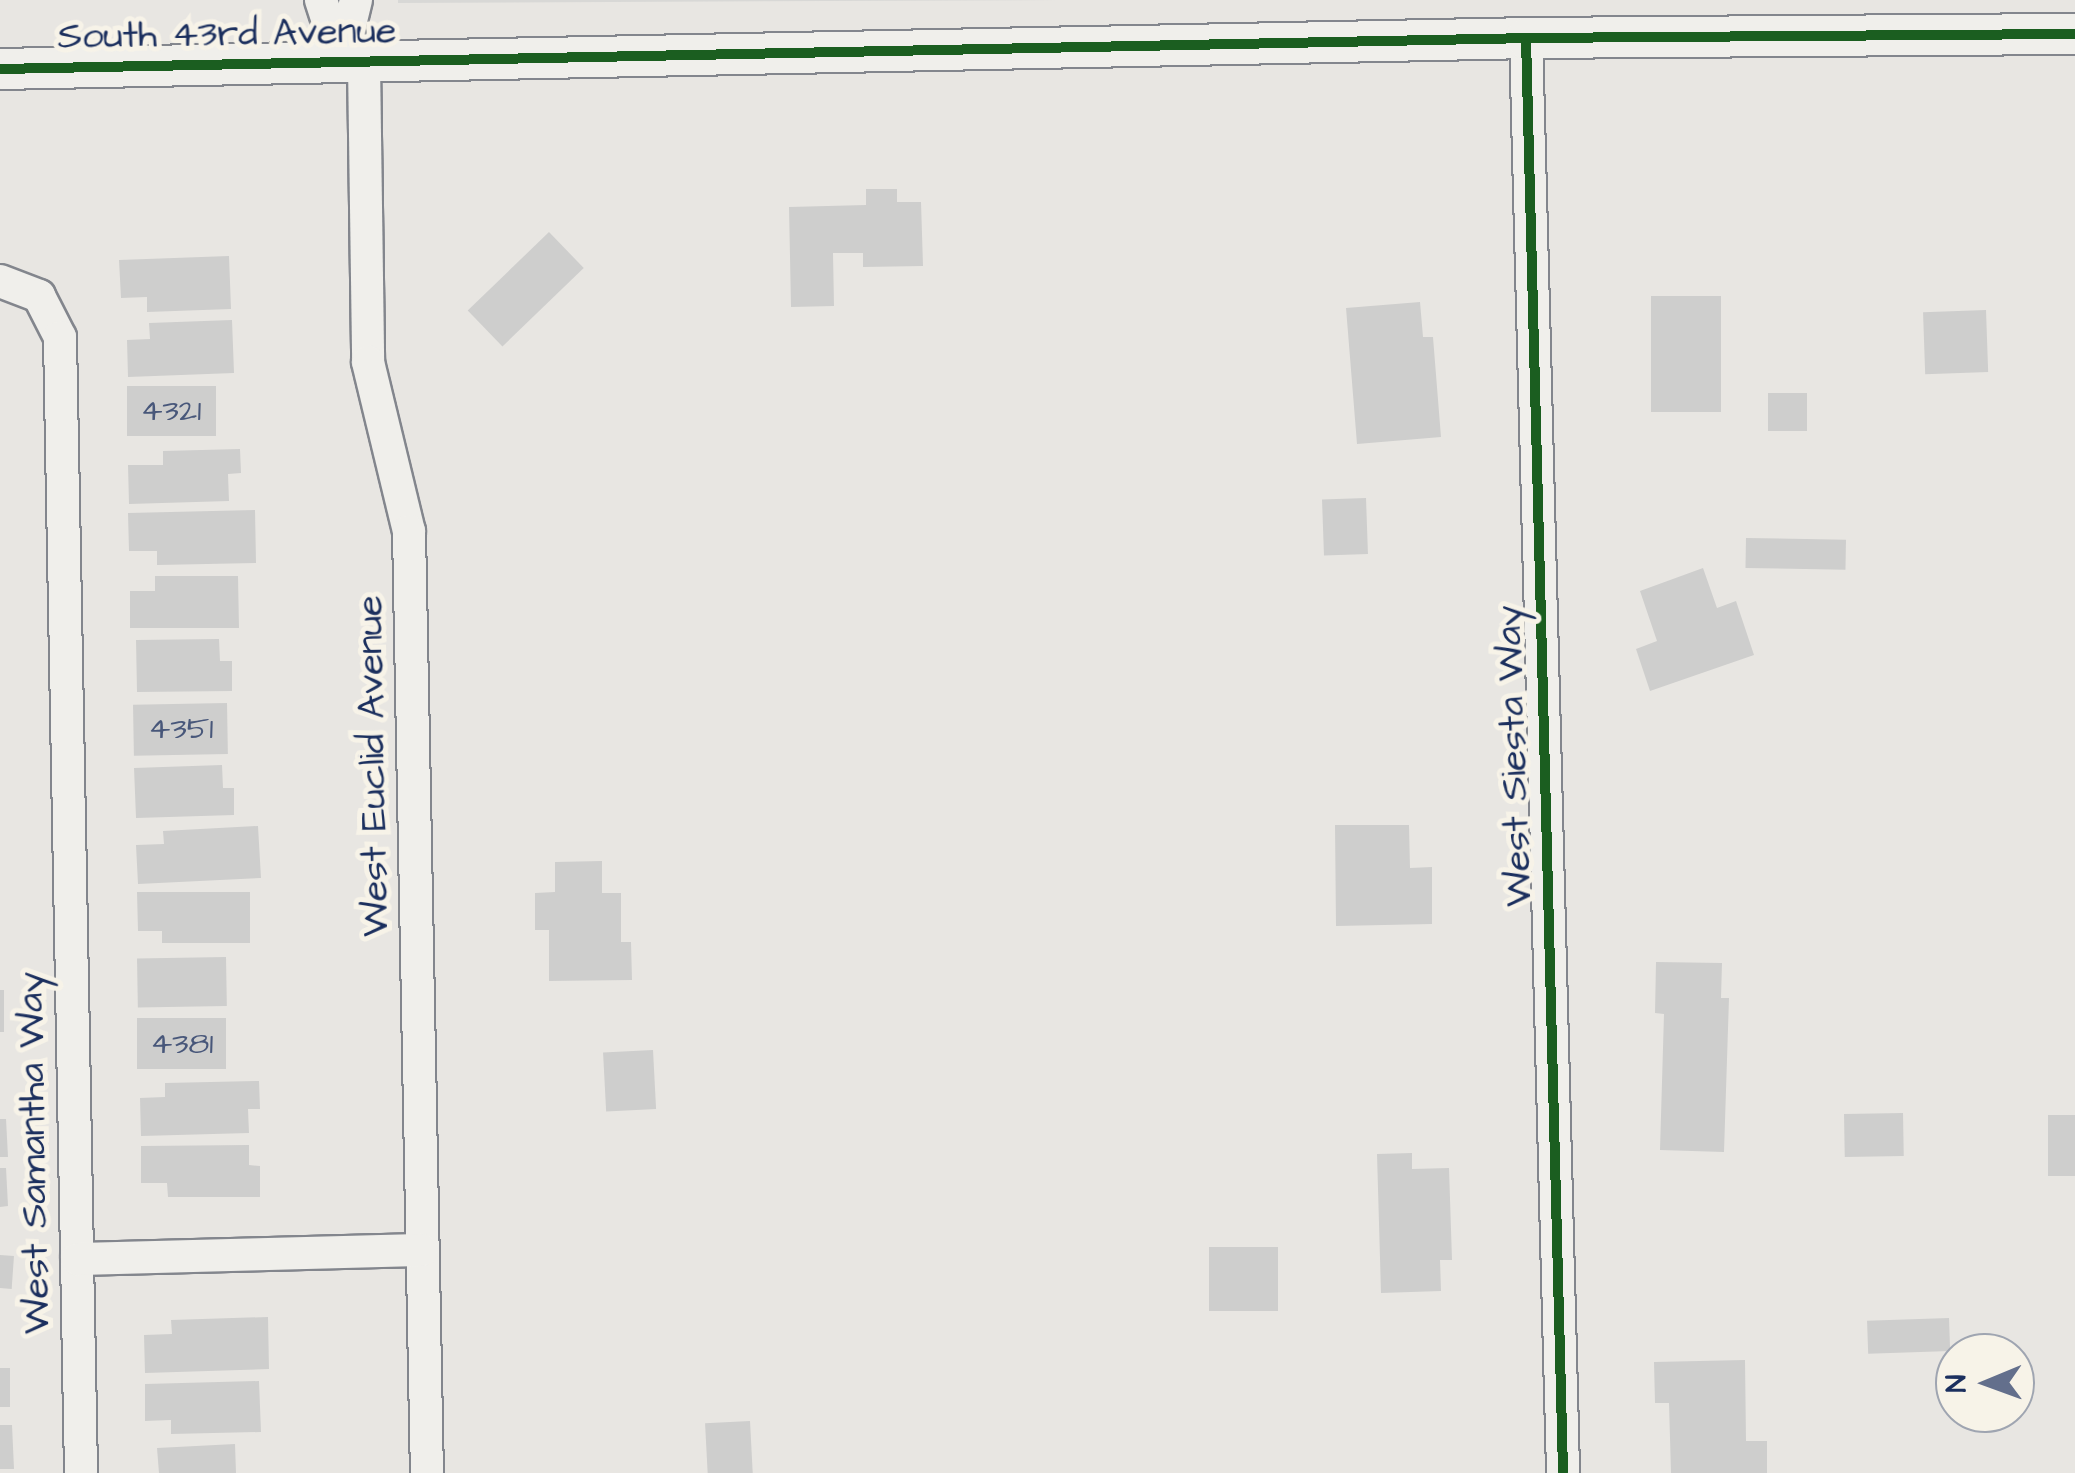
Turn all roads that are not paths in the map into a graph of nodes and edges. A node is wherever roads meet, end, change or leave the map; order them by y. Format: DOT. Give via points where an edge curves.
graph roads {
  1 [pos="321,0"];
  2 [pos="356,0"];
  3 [pos="2075,34"];
  4 [pos="1526,38"];
  5 [pos="352,62"];
  6 [pos="0,68"];
  7 [pos="0,281"];
  8 [pos="422,1250"];
  9 [pos="77,1259"];
  10 [pos="81,1473"];
  11 [pos="426,1473"];
  12 [pos="1563,1473"];
  1 -- 5 [label="street, West Euclid Avenue"];
  2 -- 5 [label="street, West Euclid Avenue"];
  3 -- 4 [label="street, South 43rd Avenue"];
  4 -- 5 [label="street, South 43rd Avenue"];
  4 -- 12 [label="street, West Siesta Way"];
  5 -- 6 [label="street, South 43rd Avenue"];
  5 -- 8 [label="street, West Euclid Avenue" via="368,362 409,531"];
  7 -- 9 [label="street, West Samantha Way" via="39,296 60,337"];
  8 -- 9 [label="street"];
  8 -- 11 [label="street, West Euclid Avenue"];
  9 -- 10 [label="street, West Samantha Way"];
}
